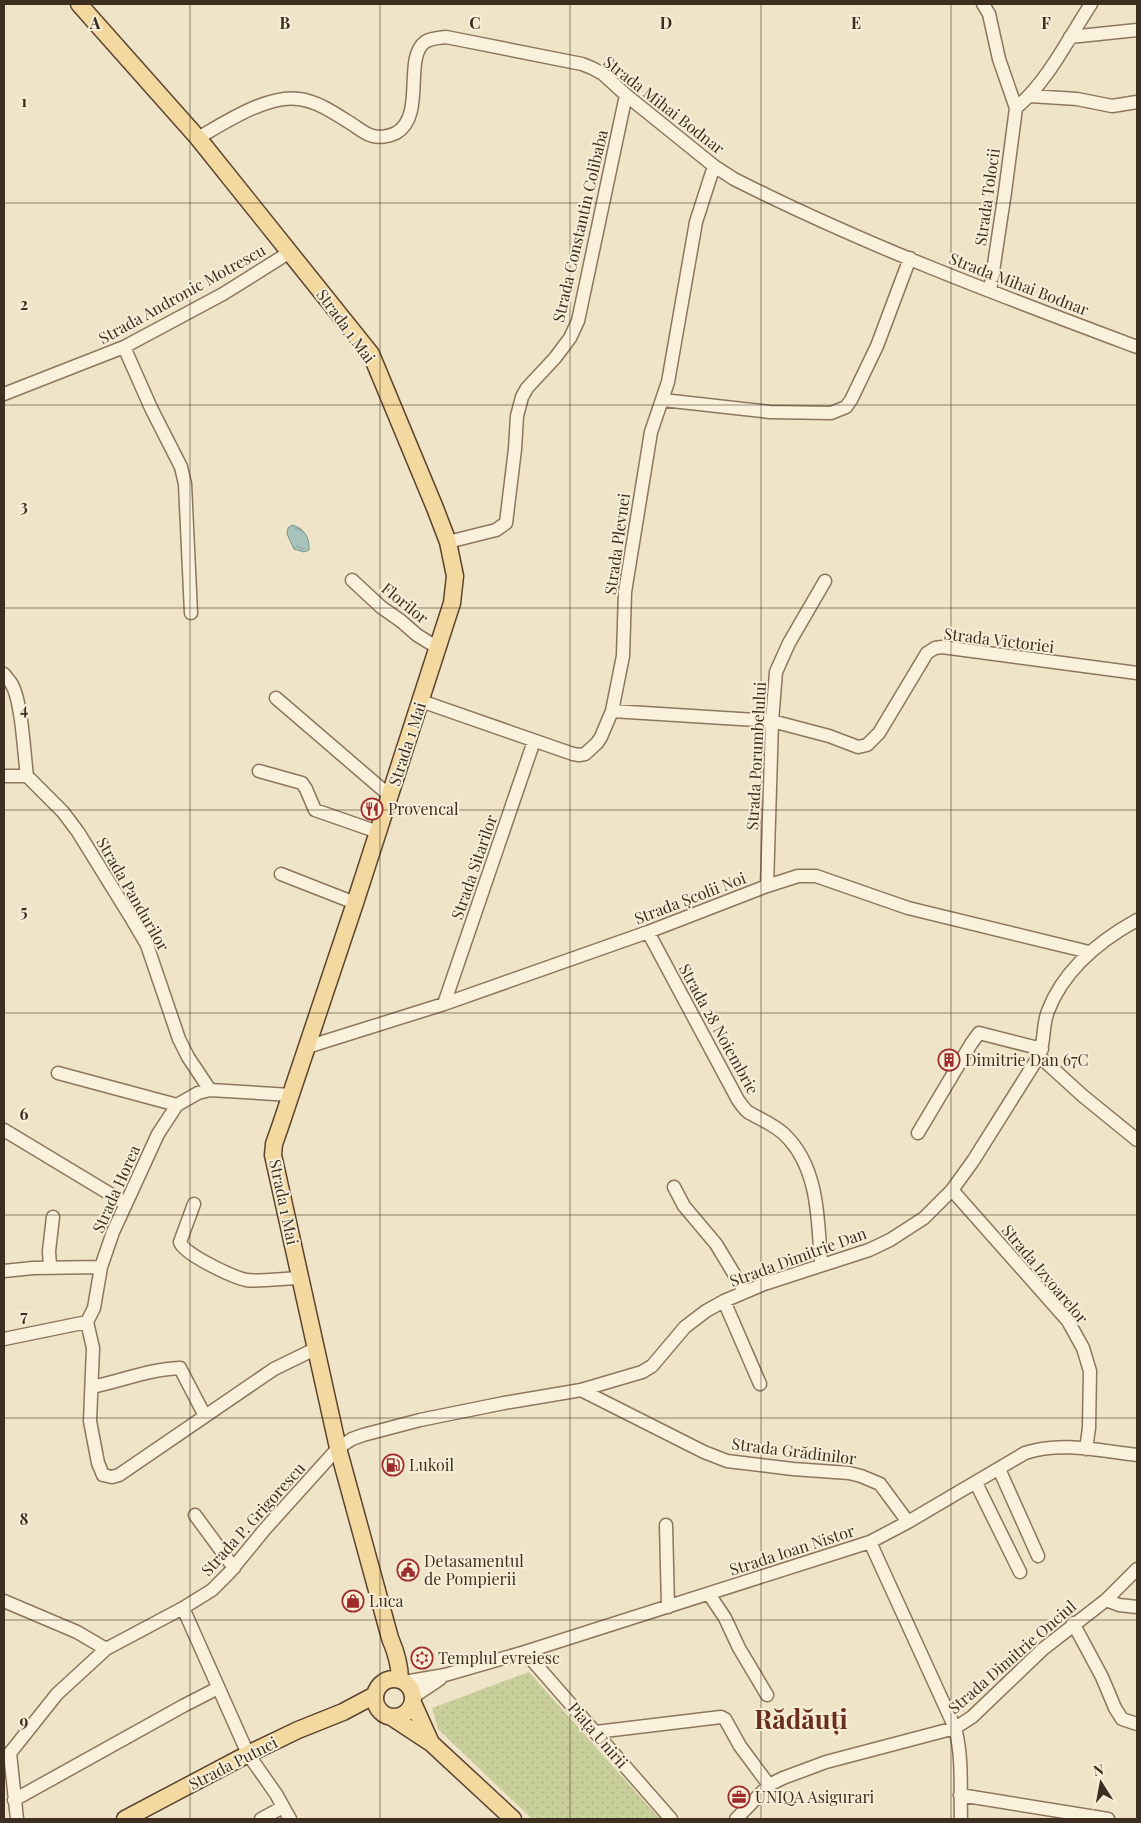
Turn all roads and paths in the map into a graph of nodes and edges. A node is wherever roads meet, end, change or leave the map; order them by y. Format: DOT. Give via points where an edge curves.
graph roads {
  1 [pos="79,4"];
  2 [pos="983,4"];
  3 [pos="1091,4"];
  4 [pos="1137,30"];
  5 [pos="1070,37"];
  6 [pos="626,95"];
  7 [pos="1030,96"];
  8 [pos="1137,102"];
  9 [pos="1016,108"];
  10 [pos="198,138"];
  11 [pos="714,166"];
  12 [pos="290,252"];
  13 [pos="910,258"];
  14 [pos="990,291"];
  15 [pos="1137,347"];
  16 [pos="124,348"];
  17 [pos="4,394"];
  18 [pos="663,400"];
  19 [pos="448,542"];
  20 [pos="352,580"];
  21 [pos="825,581"];
  22 [pos="191,612"];
  23 [pos="438,648"];
  24 [pos="4,674"];
  25 [pos="1137,674"];
  26 [pos="276,698"];
  27 [pos="421,701"];
  28 [pos="612,711"];
  29 [pos="772,721"];
  30 [pos="534,741"];
  31 [pos="259,771"];
  32 [pos="4,776"];
  33 [pos="26,776"];
  34 [pos="390,796"];
  35 [pos="378,832"];
  36 [pos="281,874"];
  37 [pos="766,886"];
  38 [pos="355,903"];
  39 [pos="1137,920"];
  40 [pos="648,932"];
  41 [pos="1089,952"];
  42 [pos="444,1004"];
  43 [pos="307,1047"];
  44 [pos="1041,1052"];
  45 [pos="58,1072"];
  46 [pos="210,1090"];
  47 [pos="291,1096"];
  48 [pos="177,1105"];
  49 [pos="4,1130"];
  50 [pos="918,1133"];
  51 [pos="1137,1140"];
  52 [pos="674,1187"];
  53 [pos="952,1190"];
  54 [pos="125,1204"];
  55 [pos="194,1204"];
  56 [pos="53,1217"];
  57 [pos="822,1265"];
  58 [pos="50,1267"];
  59 [pos="102,1267"];
  60 [pos="4,1271"];
  61 [pos="301,1278"];
  62 [pos="745,1292"];
  63 [pos="724,1301"];
  64 [pos="87,1322"];
  65 [pos="4,1339"];
  66 [pos="316,1348"];
  67 [pos="760,1384"];
  68 [pos="92,1387"];
  69 [pos="581,1390"];
  70 [pos="205,1416"];
  71 [pos="338,1448"];
  72 [pos="1086,1449"];
  73 [pos="1137,1455"];
  74 [pos="999,1469"];
  75 [pos="976,1483"];
  76 [pos="195,1515"];
  77 [pos="908,1522"];
  78 [pos="666,1525"];
  79 [pos="870,1542"];
  80 [pos="1038,1556"];
  81 [pos="234,1568"];
  82 [pos="1137,1569"];
  83 [pos="1020,1572"];
  84 [pos="709,1594"];
  85 [pos="1106,1600"];
  86 [pos="4,1601"];
  87 [pos="668,1607"];
  88 [pos="1137,1607"];
  89 [pos="183,1608"];
  90 [pos="1074,1624"];
  91 [pos="106,1649"];
  92 [pos="525,1652"];
  93 [pos="445,1675"];
  94 [pos="397,1681"];
  95 [pos="218,1688"];
  96 [pos="767,1695"];
  97 [pos="413,1700"];
  98 [pos="383,1708"];
  99 [pos="1137,1724"];
  100 [pos="955,1728"];
  101 [pos="596,1732"];
  102 [pos="430,1743"];
  103 [pos="7,1748"];
  104 [pos="248,1754"];
  105 [pos="769,1785"];
  106 [pos="960,1795"];
  107 [pos="14,1800"];
  108 [pos="286,1816"];
  109 [pos="17,1819"];
  110 [pos="125,1819"];
  111 [pos="261,1819"];
  112 [pos="513,1819"];
  113 [pos="671,1819"];
  114 [pos="736,1819"];
  115 [pos="961,1819"];
  116 [pos="1108,1819"];
  1 -- 10 [label="main road, Strada 1 Mai"];
  2 -- 9 [label="street, Strada Tolocii" via="989,14 998,59"];
  3 -- 5 [label="street"];
  4 -- 5 [label="street"];
  5 -- 7 [label="street"];
  6 -- 10 [label="street, Strada Mihai Bodnar" via="603,74 582,64 446,37 431,39 420,48 410,114 406,125 388,136 366,134 317,104 298,98 273,101 254,108"];
  6 -- 11 [label="street, Strada Mihai Bodnar"];
  6 -- 19 [label="street, Strada Constantin Colibaba" via="578,322 570,338 522,397 506,522 496,530"];
  7 -- 8 [label="street" via="1077,99 1112,106"];
  7 -- 9 [label="street"];
  9 -- 14 [label="street, Strada Tolocii"];
  10 -- 12 [label="main road, Strada 1 Mai"];
  11 -- 13 [label="street, Strada Mihai Bodnar" via="753,189"];
  11 -- 18 [label="street, Strada Plevnei" via="696,222"];
  12 -- 16 [label="street, Strada Andronic Motrescu"];
  12 -- 19 [label="main road, Strada 1 Mai" via="371,354"];
  13 -- 14 [label="street, Strada Mihai Bodnar"];
  13 -- 18 [label="street" via="877,346 851,400 842,410 831,413 770,412"];
  14 -- 15 [label="street, Strada Mihai Bodnar"];
  16 -- 17 [label="street, Strada Andronic Motrescu"];
  16 -- 22 [label="street" via="181,467 185,484"];
  18 -- 28 [label="street, Strada Plevnei" via="651,432 635,521 624,592 622,656"];
  19 -- 23 [label="main road, Strada 1 Mai" via="455,576 452,603"];
  20 -- 23 [label="street, Florilor" via="381,607"];
  21 -- 29 [label="street, Strada Porumbelului" via="788,643 776,672"];
  23 -- 27 [label="main road, Strada 1 Mai"];
  24 -- 33 [label="street" via="12,683 20,711"];
  25 -- 29 [label="street, Strada Victoriei" via="942,647 927,653 880,733 867,745 858,747"];
  26 -- 34 [label="street"];
  27 -- 30 [label="street, Strada Plevnei"];
  27 -- 34 [label="main road, Strada 1 Mai"];
  28 -- 29 [label="street, Strada Victoriei"];
  28 -- 30 [label="street, Strada Plevnei" via="601,737 585,754 573,754"];
  29 -- 37 [label="street, Strada Porumbelului"];
  30 -- 42 [label="street, Strada Sitarilor"];
  31 -- 35 [label="street" via="302,783 315,810"];
  32 -- 33 [label="street"];
  33 -- 46 [label="street, Strada Pandurilor" via="63,812 78,832 130,916 150,953 179,1039"];
  34 -- 35 [label="main road, Strada 1 Mai"];
  35 -- 38 [label="main road, Strada 1 Mai"];
  36 -- 38 [label="street"];
  37 -- 40 [label="street, Strada Școlii Noi"];
  37 -- 41 [label="street, Strada Școlii Noi" via="798,876 816,876 908,908"];
  38 -- 43 [label="main road, Strada 1 Mai"];
  39 -- 41 [label="street, Strada Dimitrie Dan"];
  40 -- 42 [label="street, Strada Școlii Noi"];
  40 -- 57 [label="street, Strada 28 Noiembrie" via="738,1100 746,1111 783,1134 804,1162 813,1191"];
  41 -- 44 [label="street, Strada Dimitrie Dan" via="1074,967 1053,1000 1044,1024"];
  42 -- 43 [label="street, Strada Școlii Noi"];
  43 -- 47 [label="main road, Strada 1 Mai"];
  44 -- 50 [label="street" via="980,1033"];
  44 -- 51 [label="street" via="1083,1096"];
  44 -- 53 [label="street, Strada Dimitrie Dan"];
  45 -- 48 [label="street"];
  46 -- 47 [label="street, Strada Horea"];
  46 -- 48 [label="street, Strada Horea"];
  47 -- 61 [label="main road, Strada 1 Mai" via="273,1155"];
  48 -- 54 [label="street, Strada Horea" via="158,1134"];
  49 -- 54 [label="street"];
  52 -- 62 [label="street" via="684,1206 716,1244"];
  53 -- 57 [label="street, Strada Dimitrie Dan" via="924,1218 890,1240"];
  53 -- 72 [label="street, Strada Izvoarelor" via="1068,1321 1083,1348 1090,1371"];
  54 -- 59 [label="street, Strada Horea"];
  55 -- 61 [label="street" via="180,1242 191,1254 247,1280"];
  56 -- 58 [label="street"];
  57 -- 62 [label="street, Strada Dimitrie Dan"];
  58 -- 59 [label="street"];
  58 -- 60 [label="street"];
  59 -- 64 [label="street, Strada Horea" via="94,1308"];
  61 -- 66 [label="main road, Strada 1 Mai"];
  62 -- 63 [label="street, Strada Dimitrie Dan"];
  63 -- 67 [label="street"];
  63 -- 69 [label="street, Strada Dimitrie Dan" via="685,1326 652,1366"];
  64 -- 65 [label="street"];
  64 -- 68 [label="street" via="93,1348"];
  66 -- 70 [label="street" via="274,1370"];
  66 -- 71 [label="main road, Strada 1 Mai"];
  68 -- 70 [label="street" via="163,1369 180,1368"];
  68 -- 70 [label="street" via="90,1422 98,1463 107,1477 119,1474"];
  69 -- 71 [label="street, Strada Dimitrie Dan" via="420,1420 363,1435"];
  69 -- 77 [label="street, Strada Grădinilor" via="704,1452 727,1460 862,1476 880,1484"];
  71 -- 81 [label="street, Strada P. Grigorescu"];
  71 -- 94 [label="main road, Strada 1 Mai" via="400,1667"];
  72 -- 73 [label="street, Strada Ioan Nistor"];
  72 -- 74 [label="street, Strada Ioan Nistor" via="1047,1447 1025,1454"];
  74 -- 75 [label="street, Strada Ioan Nistor"];
  74 -- 80 [label="street"];
  75 -- 77 [label="street, Strada Ioan Nistor"];
  75 -- 83 [label="street"];
  76 -- 81 [label="street"];
  77 -- 79 [label="street, Strada Ioan Nistor"];
  78 -- 87 [label="street"];
  79 -- 84 [label="street, Strada Ioan Nistor"];
  79 -- 100 [label="street"];
  81 -- 89 [label="street, Strada P. Grigorescu" via="212,1590"];
  82 -- 85 [label="street, Strada Dimitrie Onciul"];
  84 -- 87 [label="street, Strada Ioan Nistor"];
  84 -- 96 [label="street"];
  85 -- 88 [label="street"];
  85 -- 90 [label="street, Strada Dimitrie Onciul"];
  86 -- 91 [label="street" via="77,1632"];
  87 -- 92 [label="street, Strada Ioan Nistor"];
  89 -- 91 [label="street, Strada P. Grigorescu"];
  89 -- 95 [label="street"];
  90 -- 99 [label="street" via="1115,1708 1122,1718"];
  90 -- 100 [label="street, Strada Dimitrie Onciul" via="1021,1668 972,1717"];
  91 -- 103 [label="street, Strada P. Grigorescu" via="57,1694"];
  92 -- 93 [label="street, Strada Ioan Nistor"];
  92 -- 101 [label="street, Piața Unirii"];
  93 -- 94 [label="street, Strada Ioan Nistor"];
  93 -- 97 [label="street, Strada Ioan Nistor"];
  94 -- 97 [label="main road" via="412,1691"];
  94 -- 98 [label="main road" via="380,1685"];
  95 -- 104 [label="street"];
  95 -- 107 [label="street"];
  97 -- 98 [label="main road" via="406,1714"];
  97 -- 102 [label="main road"];
  98 -- 102 [label="main road"];
  98 -- 104 [label="main road, Strada Putnei" via="343,1712"];
  100 -- 105 [label="street, Strada Dimitrie Onciul" via="826,1762"];
  100 -- 106 [label="street"];
  101 -- 105 [label="street" via="721,1717"];
  101 -- 113 [label="street, Piața Unirii"];
  102 -- 112 [label="main road"];
  103 -- 107 [label="street, Strada P. Grigorescu"];
  104 -- 108 [label="street" via="276,1794"];
  104 -- 110 [label="main road, Strada Putnei"];
  105 -- 114 [label="street, Strada Dimitrie Onciul"];
  106 -- 115 [label="street"];
  106 -- 116 [label="street"];
  107 -- 109 [label="street, Strada P. Grigorescu"];
  108 -- 111 [label="street"];
}
